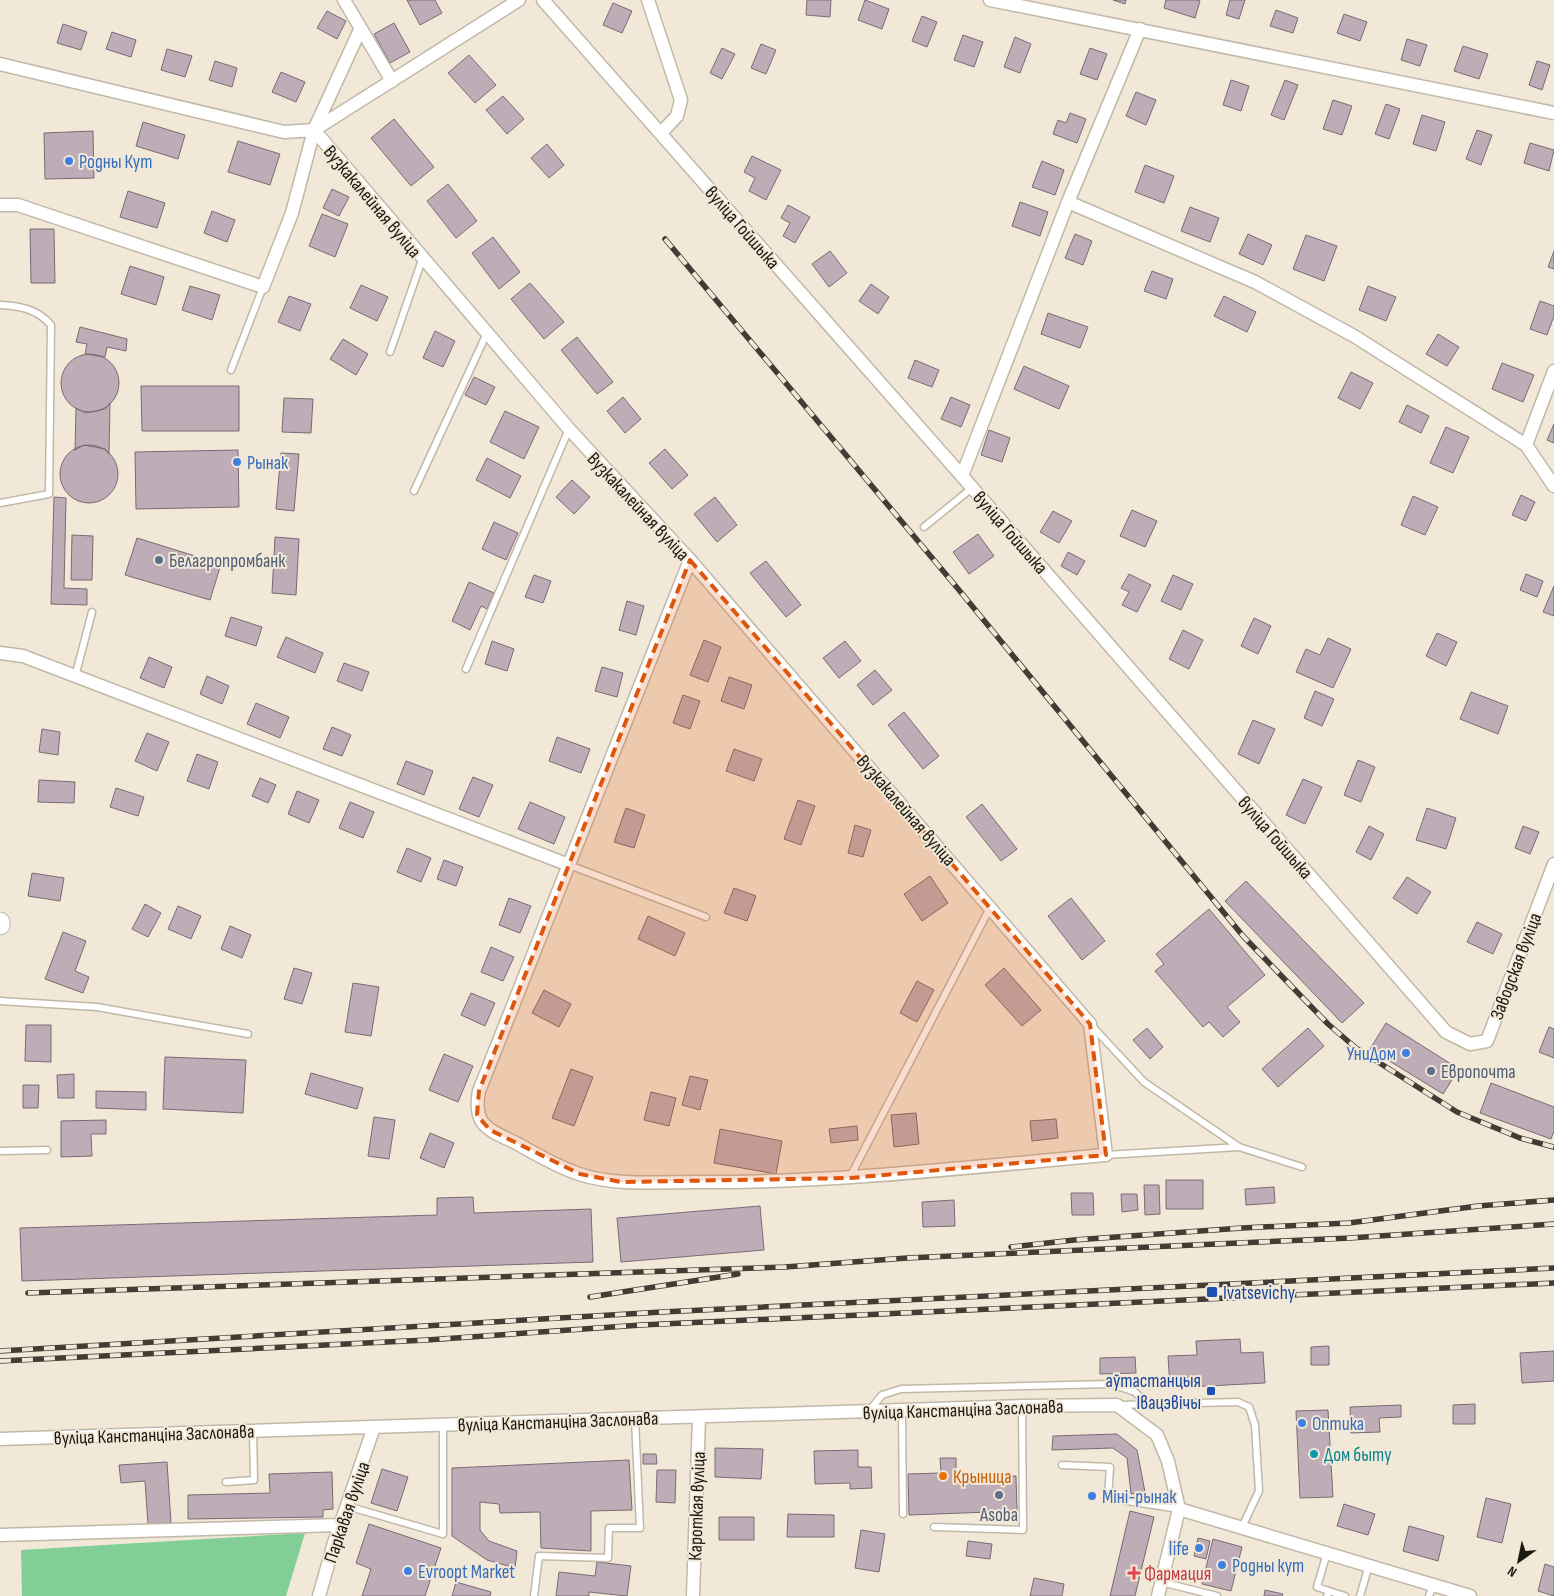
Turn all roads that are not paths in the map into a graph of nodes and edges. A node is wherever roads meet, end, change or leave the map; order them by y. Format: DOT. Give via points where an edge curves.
graph roads {
  1 [pos="344,0"];
  2 [pos="518,0"];
  3 [pos="543,0"];
  4 [pos="648,0"];
  5 [pos="990,0"];
  6 [pos="1140,29"];
  7 [pos="360,30"];
  8 [pos="0,64"];
  9 [pos="392,81"];
  10 [pos="1554,113"];
  11 [pos="314,130"];
  12 [pos="661,133"];
  13 [pos="1068,202"];
  14 [pos="0,205"];
  15 [pos="422,260"];
  16 [pos="262,287"];
  17 [pos="0,305"];
  18 [pos="487,333"];
  19 [pos="390,352"];
  20 [pos="231,370"];
  21 [pos="1554,371"];
  22 [pos="569,429"];
  23 [pos="1526,445"];
  24 [pos="962,476"];
  25 [pos="1554,486"];
  26 [pos="972,488"];
  27 [pos="414,491"];
  28 [pos="0,503"];
  29 [pos="924,526"];
  30 [pos="690,560"];
  31 [pos="92,612"];
  32 [pos="0,653"];
  33 [pos="466,669"];
  34 [pos="75,677"];
  35 [pos="1554,864"];
  36 [pos="569,865"];
  37 [pos="990,906"];
  38 [pos="706,917"];
  39 [pos="0,1001"];
  40 [pos="1090,1024"];
  41 [pos="248,1034"];
  42 [pos="1487,1041"];
  43 [pos="1239,1147"];
  44 [pos="48,1150"];
  45 [pos="0,1151"];
  46 [pos="1106,1155"];
  47 [pos="1302,1167"];
  48 [pos="850,1178"];
  49 [pos="1117,1405"];
  50 [pos="1148,1405"];
  51 [pos="1022,1406"];
  52 [pos="902,1410"];
  53 [pos="868,1411"];
  54 [pos="699,1417"];
  55 [pos="634,1419"];
  56 [pos="443,1425"];
  57 [pos="374,1427"];
  58 [pos="253,1431"];
  59 [pos="0,1439"];
  60 [pos="1062,1465"];
  61 [pos="226,1482"];
  62 [pos="347,1506"];
  63 [pos="1179,1509"];
  64 [pos="903,1514"];
  65 [pos="340,1525"];
  66 [pos="934,1527"];
  67 [pos="1242,1527"];
  68 [pos="0,1535"];
  69 [pos="1328,1552"];
  70 [pos="1369,1565"];
  71 [pos="1161,1582"];
  72 [pos="1431,1590"];
  73 [pos="1328,1593"];
  74 [pos="319,1596"];
  75 [pos="534,1596"];
  76 [pos="693,1596"];
  77 [pos="1158,1596"];
  78 [pos="1217,1596"];
  79 [pos="1346,1596"];
  80 [pos="1360,1596"];
  81 [pos="1470,1596"];
  1 -- 7 [label="street"];
  2 -- 9 [label="street"];
  3 -- 12 [label="street, вуліца Гойшыка"];
  4 -- 12 [label="street" via="681,100 677,116"];
  5 -- 6 [label="street"];
  6 -- 10 [label="street"];
  6 -- 13 [label="street"];
  7 -- 9 [label="street"];
  7 -- 11 [label="street"];
  8 -- 11 [label="street, Вузкакалейная вуліца" via="284,132"];
  9 -- 11 [label="street"];
  11 -- 15 [label="street, Вузкакалейная вуліца"];
  11 -- 16 [label="street" via="292,213"];
  12 -- 24 [label="street, вуліца Гойшыка"];
  13 -- 23 [label="street" via="1254,282 1354,336"];
  13 -- 24 [label="street"];
  14 -- 16 [label="street" via="18,204"];
  15 -- 18 [label="street, Вузкакалейная вуліца"];
  15 -- 19 [label="lane"];
  16 -- 20 [label="lane"];
  17 -- 28 [label="lane" via="22,306 42,315 51,325 48,494"];
  18 -- 22 [label="street, Вузкакалейная вуліца"];
  18 -- 27 [label="lane"];
  21 -- 23 [label="street"];
  22 -- 30 [label="street, Вузкакалейная вуліца"];
  22 -- 33 [label="lane"];
  23 -- 25 [label="street"];
  24 -- 26 [label="street, вуліца Гойшыка"];
  26 -- 29 [label="lane"];
  26 -- 42 [label="street, вуліца Гойшыка" via="1446,1032 1470,1044"];
  30 -- 36 [label="street"];
  30 -- 37 [label="street, Вузкакалейная вуліца"];
  31 -- 34 [label="lane"];
  32 -- 34 [label="street" via="23,656"];
  34 -- 36 [label="street"];
  35 -- 42 [label="street, Заводская вуліца"];
  36 -- 38 [label="lane"];
  36 -- 48 [label="street" via="479,1091 477,1114 481,1123 580,1174 621,1182"];
  37 -- 40 [label="street, Вузкакалейная вуліца"];
  37 -- 48 [label="lane"];
  39 -- 41 [label="lane" via="97,1007"];
  40 -- 43 [label="lane" via="1144,1082"];
  40 -- 46 [label="street"];
  43 -- 46 [label="lane"];
  43 -- 47 [label="lane"];
  44 -- 45 [label="lane"];
  46 -- 48 [label="street"];
  49 -- 50 [label="lane"];
  49 -- 51 [label="street, вуліца Канстанціна Заслонава"];
  49 -- 63 [label="street" via="1157,1435 1168,1462"];
  50 -- 53 [label="lane" via="1136,1392 1111,1384 901,1390 882,1395"];
  50 -- 67 [label="lane" via="1238,1402 1249,1407 1255,1425 1259,1491"];
  51 -- 52 [label="street, вуліца Канстанціна Заслонава"];
  51 -- 66 [label="lane" via="1022,1530"];
  52 -- 53 [label="street, вуліца Канстанціна Заслонава"];
  52 -- 64 [label="lane"];
  53 -- 54 [label="street, вуліца Канстанціна Заслонава"];
  54 -- 55 [label="street, вуліца Канстанціна Заслонава"];
  54 -- 76 [label="street, Кароткая вуліца"];
  55 -- 56 [label="street, вуліца Канстанціна Заслонава"];
  55 -- 75 [label="lane" via="640,1528 608,1528 608,1558 539,1556"];
  56 -- 57 [label="street, вуліца Канстанціна Заслонава"];
  56 -- 62 [label="lane" via="443,1534"];
  57 -- 58 [label="street, вуліца Канстанціна Заслонава"];
  57 -- 62 [label="street, Паркавая вуліца"];
  58 -- 59 [label="street, вуліца Канстанціна Заслонава"];
  58 -- 61 [label="lane" via="254,1480"];
  60 -- 63 [label="lane" via="1110,1467 1108,1498"];
  62 -- 65 [label="street, Паркавая вуліца"];
  63 -- 67 [label="street"];
  63 -- 71 [label="street"];
  65 -- 68 [label="street"];
  65 -- 74 [label="street, Паркавая вуліца"];
  67 -- 69 [label="street"];
  69 -- 70 [label="street"];
  69 -- 73 [label="lane" via="1317,1587"];
  70 -- 72 [label="street"];
  70 -- 80 [label="lane"];
  71 -- 77 [label="street"];
  71 -- 78 [label="lane"];
  72 -- 81 [label="street"];
  73 -- 79 [label="lane"];
}
